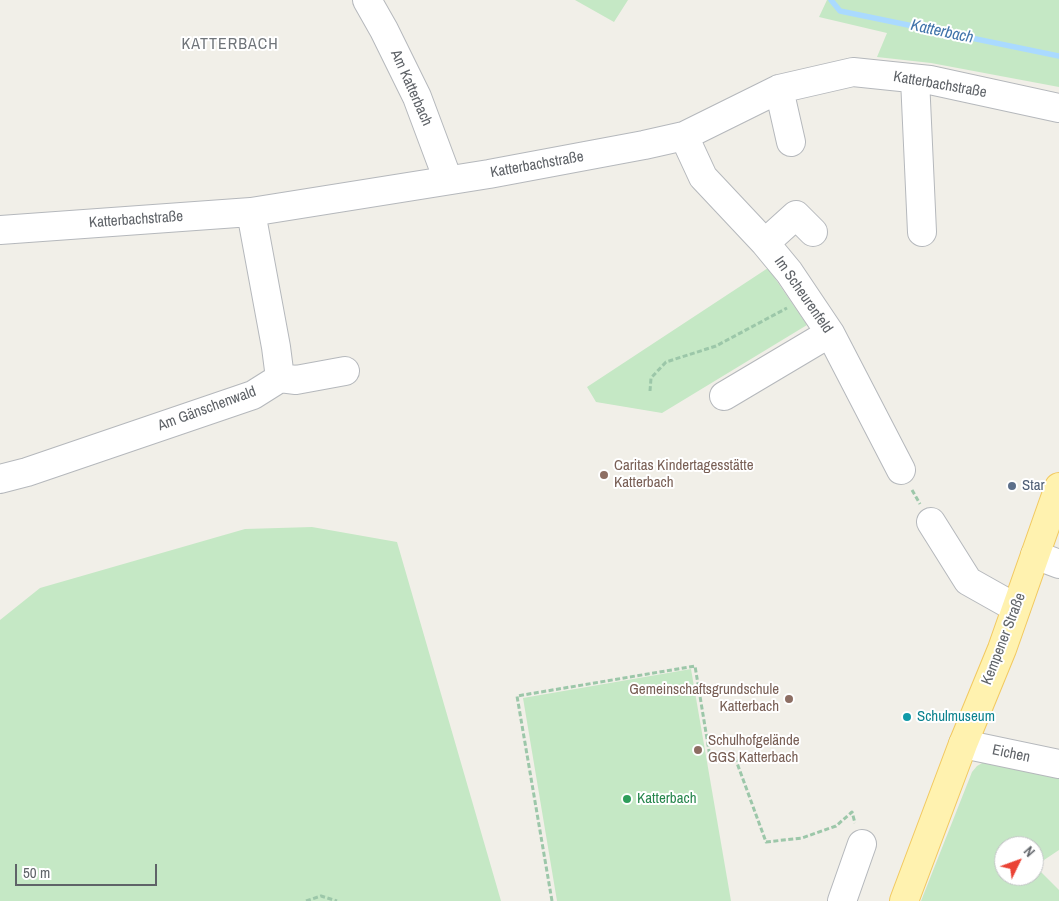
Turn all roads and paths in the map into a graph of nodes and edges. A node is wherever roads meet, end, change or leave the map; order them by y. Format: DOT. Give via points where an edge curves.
graph roads {
  1 [pos="367,0"];
  2 [pos="915,79"];
  3 [pos="779,89"];
  4 [pos="1059,108"];
  5 [pos="684,136"];
  6 [pos="792,142"];
  7 [pos="448,180"];
  8 [pos="251,212"];
  9 [pos="0,230"];
  10 [pos="813,232"];
  11 [pos="922,232"];
  12 [pos="765,243"];
  13 [pos="805,297"];
  14 [pos="830,333"];
  15 [pos="345,371"];
  16 [pos="280,378"];
  17 [pos="650,391"];
  18 [pos="724,396"];
  19 [pos="900,470"];
  20 [pos="0,479"];
  21 [pos="1059,487"];
  22 [pos="931,522"];
  23 [pos="1047,559"];
  24 [pos="1016,608"];
  25 [pos="964,744"];
  26 [pos="1059,764"];
  27 [pos="858,833"];
  28 [pos="306,901"];
  29 [pos="338,901"];
  30 [pos="552,901"];
  31 [pos="842,901"];
  32 [pos="904,901"];
  1 -- 7 [label="street, Am Katterbach" via="418,97"];
  2 -- 3 [label="street, Katterbachstraße" via="853,72"];
  2 -- 4 [label="street, Katterbachstraße"];
  2 -- 11 [label="street"];
  3 -- 5 [label="street, Katterbachstraße"];
  3 -- 6 [label="street"];
  5 -- 7 [label="street, Katterbachstraße"];
  5 -- 12 [label="street, Im Scheurenfeld" via="703,178"];
  7 -- 8 [label="street, Katterbachstraße"];
  8 -- 9 [label="street, Katterbachstraße"];
  8 -- 16 [label="street"];
  10 -- 12 [label="street" via="796,215"];
  12 -- 13 [label="street, Im Scheurenfeld"];
  13 -- 14 [label="street, Im Scheurenfeld"];
  13 -- 17 [label="path" via="716,346 666,362 651,378"];
  14 -- 18 [label="street"];
  14 -- 19 [label="street, Im Scheurenfeld"];
  15 -- 16 [label="street" via="296,380"];
  16 -- 20 [label="street, Am Gänschenwald" via="253,395"];
  19 -- 22 [label="path"];
  21 -- 23 [label="main road, Kempener Straße"];
  22 -- 24 [label="street" via="968,581"];
  23 -- 24 [label="main road, Kempener Straße"];
  24 -- 25 [label="main road, Kempener Straße"];
  25 -- 26 [label="street, Eichen"];
  25 -- 32 [label="main road, Kempener Straße"];
  27 -- 30 [label="path" via="852,812 836,826 802,838 766,842 733,752 710,757 694,666 517,696"];
  27 -- 31 [label="street"];
  28 -- 29 [label="path" via="322,896"];
}
